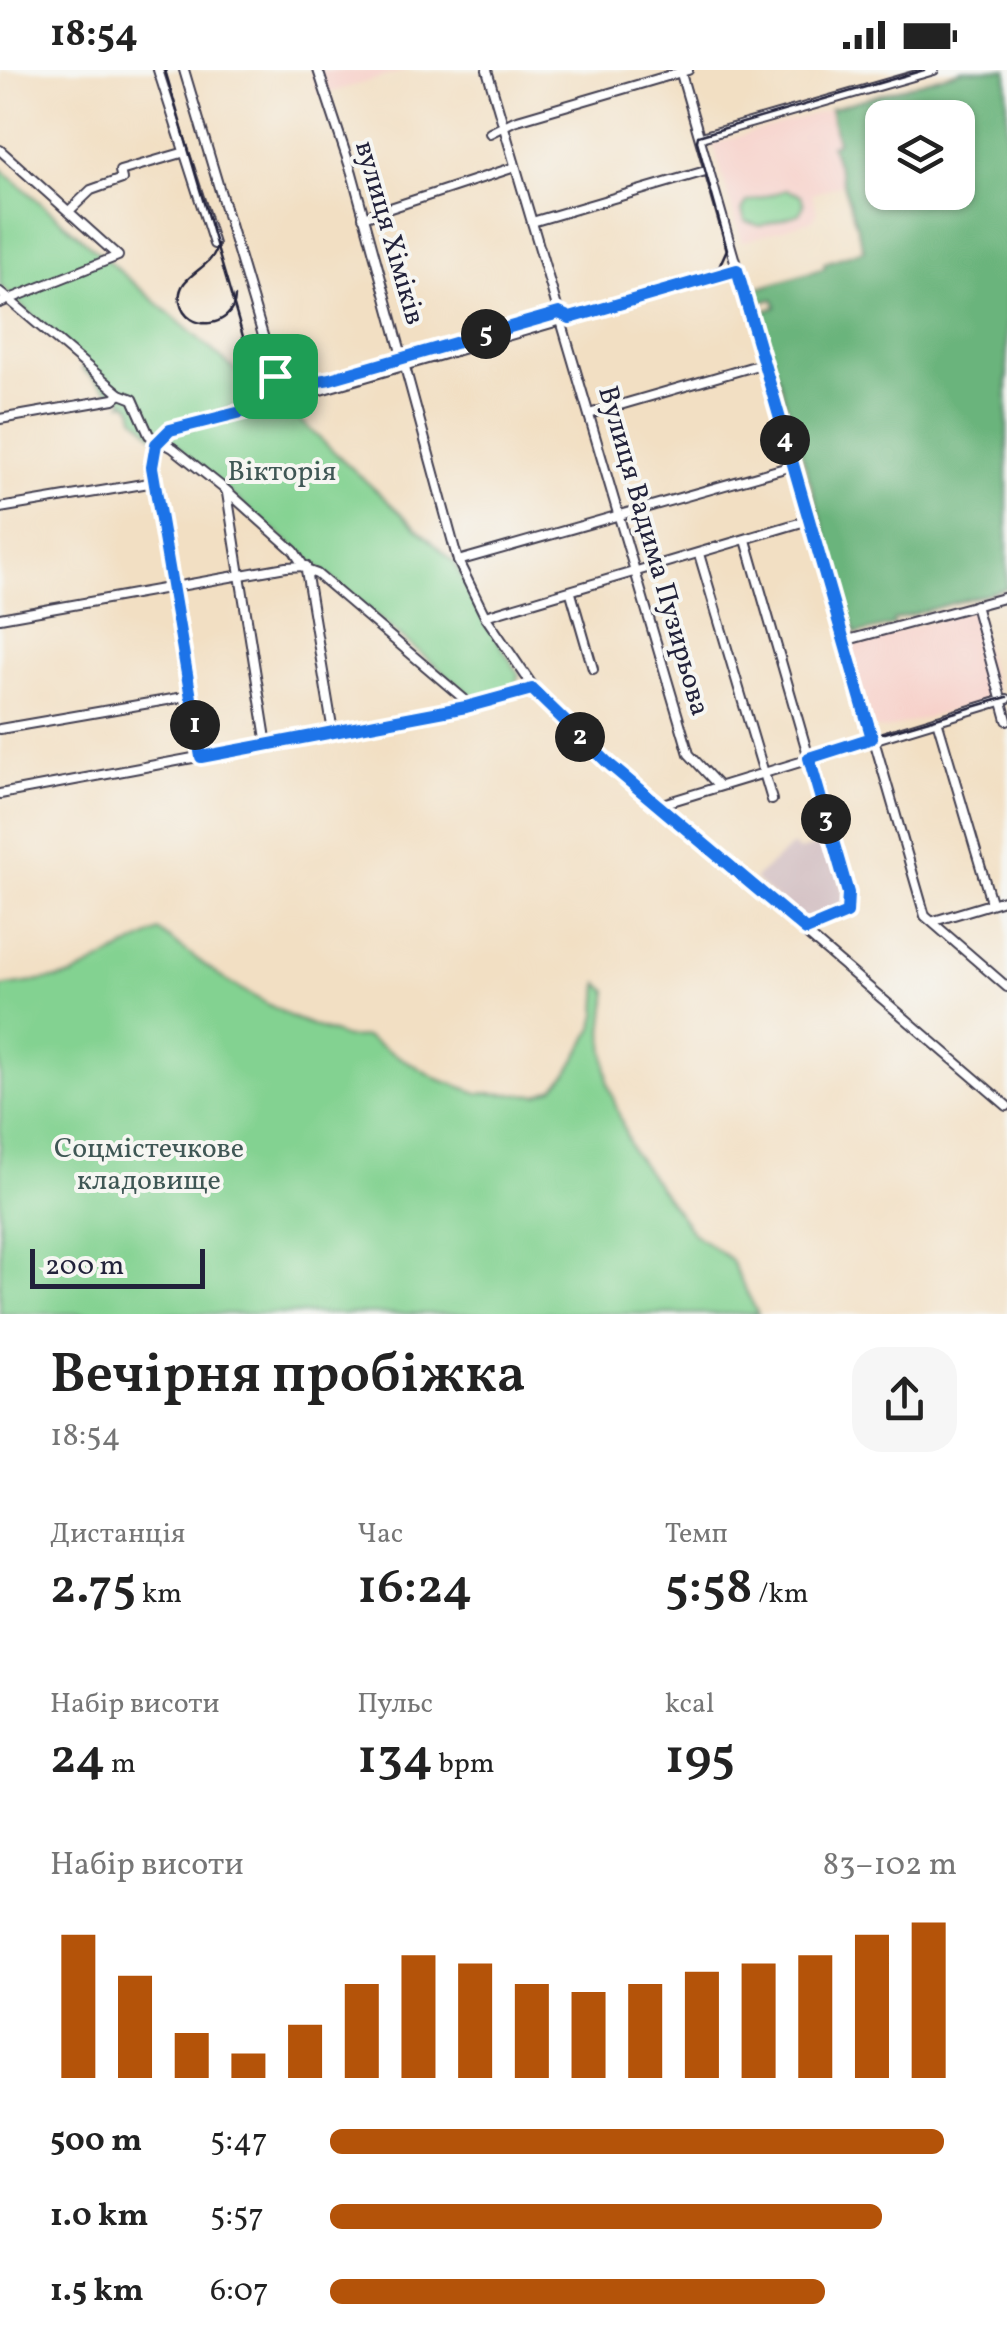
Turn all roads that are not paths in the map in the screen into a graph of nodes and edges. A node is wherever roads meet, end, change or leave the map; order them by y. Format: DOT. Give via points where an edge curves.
graph roads {
  1 [pos="158,70"];
  2 [pos="184,70"];
  3 [pos="318,70"];
  4 [pos="487,70"];
  5 [pos="934,70"];
  6 [pos="683,71"];
  7 [pos="503,129"];
  8 [pos="490,132"];
  9 [pos="701,137"];
  10 [pos="0,150"];
  11 [pos="182,152"];
  12 [pos="515,166"];
  13 [pos="709,170"];
  14 [pos="69,212"];
  15 [pos="363,217"];
  16 [pos="532,222"];
  17 [pos="214,244"];
  18 [pos="737,270"];
  19 [pos="0,292"];
  20 [pos="4,301"];
  21 [pos="563,317"];
  22 [pos="402,362"];
  23 [pos="765,363"];
  24 [pos="275,376"];
  25 [pos="120,394"];
  26 [pos="589,414"];
  27 [pos="0,419"];
  28 [pos="157,443"];
  29 [pos="792,466"];
  30 [pos="155,482"];
  31 [pos="227,492"];
  32 [pos="0,508"];
  33 [pos="618,517"];
  34 [pos="809,520"];
  35 [pos="746,540"];
  36 [pos="700,554"];
  37 [pos="458,561"];
  38 [pos="306,568"];
  39 [pos="636,574"];
  40 [pos="239,577"];
  41 [pos="172,589"];
  42 [pos="572,593"];
  43 [pos="1007,597"];
  44 [pos="975,606"];
  45 [pos="485,616"];
  46 [pos="0,618"];
  47 [pos="844,641"];
  48 [pos="594,669"];
  49 [pos="532,689"];
  50 [pos="190,696"];
  51 [pos="1004,700"];
  52 [pos="466,707"];
  53 [pos="938,720"];
  54 [pos="1007,720"];
  55 [pos="0,729"];
  56 [pos="333,732"];
  57 [pos="873,739"];
  58 [pos="267,746"];
  59 [pos="201,757"];
  60 [pos="809,758"];
  61 [pos="763,772"];
  62 [pos="718,785"];
  63 [pos="0,794"];
  64 [pos="772,800"];
  65 [pos="659,806"];
  66 [pos="1007,899"];
  67 [pos="991,902"];
  68 [pos="934,921"];
  69 [pos="806,930"];
  70 [pos="1007,986"];
  71 [pos="1007,1106"];
  1 -- 11 [label="street"];
  2 -- 24 [label="street"];
  3 -- 15 [label="street, вулиця Хіміків"];
  4 -- 7 [label="street, Вулиця Вадима Пузирьова"];
  5 -- 9 [label="street"];
  6 -- 7 [label="street"];
  6 -- 9 [label="street"];
  7 -- 8 [label="street"];
  7 -- 12 [label="street, Вулиця Вадима Пузирьова"];
  9 -- 13 [label="street"];
  10 -- 14 [label="street"];
  11 -- 14 [label="street" via="120,170 122,179 91,190"];
  11 -- 17 [label="street"];
  12 -- 15 [label="street"];
  12 -- 16 [label="street, Вулиця Вадима Пузирьова"];
  13 -- 16 [label="street"];
  13 -- 18 [label="street"];
  14 -- 20 [label="street" via="118,256"];
  15 -- 22 [label="street, вулиця Хіміків"];
  16 -- 21 [label="street, Вулиця Вадима Пузирьова"];
  18 -- 21 [label="street"];
  18 -- 23 [label="street"];
  19 -- 20 [label="street"];
  20 -- 25 [label="street"];
  21 -- 22 [label="street"];
  21 -- 26 [label="street, Вулиця Вадима Пузирьова"];
  22 -- 24 [label="street" via="305,394 286,393"];
  22 -- 37 [label="street, вулиця Хіміків"];
  23 -- 26 [label="street"];
  23 -- 29 [label="street"];
  24 -- 28 [label="street" via="273,404 170,430"];
  25 -- 27 [label="street"];
  25 -- 28 [label="street" via="133,399"];
  26 -- 33 [label="street, Вулиця Вадима Пузирьова"];
  28 -- 30 [label="street"];
  28 -- 31 [label="street" via="173,448"];
  29 -- 33 [label="street"];
  29 -- 34 [label="street"];
  30 -- 32 [label="street"];
  30 -- 41 [label="street"];
  31 -- 38 [label="street"];
  31 -- 40 [label="street"];
  33 -- 37 [label="street"];
  33 -- 39 [label="street, Вулиця Вадима Пузирьова"];
  34 -- 35 [label="street"];
  34 -- 47 [label="street"];
  35 -- 36 [label="street"];
  35 -- 60 [label="street"];
  36 -- 39 [label="street"];
  36 -- 61 [label="street"];
  37 -- 45 [label="street, вулиця Хіміків"];
  38 -- 40 [label="street"];
  38 -- 52 [label="street"];
  38 -- 56 [label="street"];
  39 -- 42 [label="street"];
  39 -- 62 [label="street, Вулиця Вадима Пузирьова" via="689,754"];
  40 -- 41 [label="street"];
  40 -- 58 [label="street"];
  41 -- 46 [label="street"];
  41 -- 50 [label="street"];
  42 -- 45 [label="street"];
  42 -- 48 [label="street"];
  43 -- 44 [label="street"];
  44 -- 47 [label="street"];
  44 -- 51 [label="street"];
  45 -- 49 [label="street, вулиця Хіміків"];
  47 -- 57 [label="street"];
  49 -- 52 [label="street"];
  49 -- 65 [label="street, вулиця Хіміків"];
  50 -- 55 [label="street"];
  50 -- 59 [label="street"];
  51 -- 53 [label="street"];
  51 -- 54 [label="street"];
  52 -- 56 [label="street"];
  53 -- 57 [label="street"];
  53 -- 67 [label="street"];
  56 -- 58 [label="street"];
  57 -- 60 [label="street"];
  57 -- 68 [label="street" via="926,916"];
  58 -- 59 [label="street"];
  59 -- 63 [label="street"];
  60 -- 61 [label="street"];
  60 -- 69 [label="street" via="849,908"];
  61 -- 62 [label="street"];
  61 -- 64 [label="street"];
  62 -- 65 [label="street"];
  65 -- 69 [label="street, вулиця Хіміків"];
  66 -- 67 [label="street"];
  67 -- 68 [label="street"];
  68 -- 70 [label="street"];
  69 -- 71 [label="street, вулиця Хіміків"];
}
